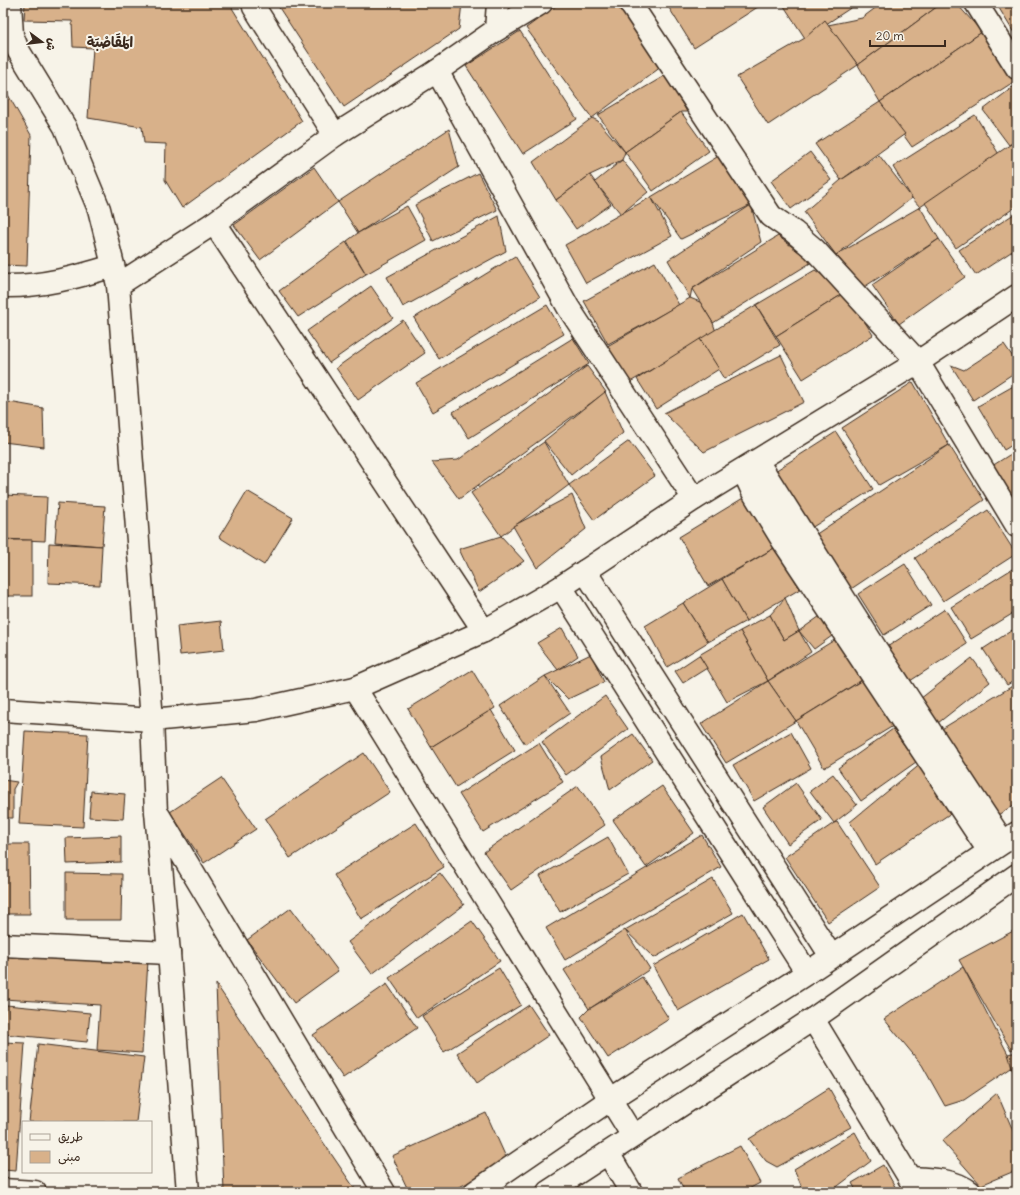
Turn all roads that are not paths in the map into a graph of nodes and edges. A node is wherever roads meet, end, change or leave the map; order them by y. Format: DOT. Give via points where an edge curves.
graph roads {
  1 [pos="10,3"];
  2 [pos="253,3"];
  3 [pos="498,3"];
  4 [pos="541,3"];
  5 [pos="630,3"];
  6 [pos="976,3"];
  7 [pos="496,30"];
  8 [pos="1017,68"];
  9 [pos="437,71"];
  10 [pos="335,136"];
  11 [pos="214,223"];
  12 [pos="115,275"];
  13 [pos="3,286"];
  14 [pos="1017,296"];
  15 [pos="918,362"];
  16 [pos="750,466"];
  17 [pos="694,500"];
  18 [pos="1017,526"];
  19 [pos="585,570"];
  20 [pos="561,587"];
  21 [pos="484,631"];
  22 [pos="355,688"];
  23 [pos="3,710"];
  24 [pos="152,720"];
  25 [pos="156,812"];
  26 [pos="1003,842"];
  27 [pos="1017,875"];
  28 [pos="3,945"];
  29 [pos="169,953"];
  30 [pos="831,956"];
  31 [pos="807,973"];
  32 [pos="813,1019"];
  33 [pos="611,1099"];
  34 [pos="633,1136"];
  35 [pos="608,1153"];
  36 [pos="914,1185"];
  37 [pos="3,1190"];
  38 [pos="35,1192"];
  39 [pos="188,1192"];
  40 [pos="384,1192"];
  41 [pos="474,1192"];
  42 [pos="548,1192"];
  43 [pos="631,1192"];
  44 [pos="970,1192"];
  1 -- 12 [label="street" via="12,35 18,50 65,127 99,209"];
  2 -- 10 [label="street"];
  3 -- 7 [label="street"];
  4 -- 7 [label="street"];
  5 -- 15 [label="street" via="771,216 814,249"];
  6 -- 8 [label="street"];
  7 -- 9 [label="street"];
  9 -- 10 [label="street"];
  9 -- 17 [label="street" via="568,307"];
  10 -- 11 [label="street"];
  11 -- 12 [label="street"];
  11 -- 21 [label="street"];
  12 -- 13 [label="street" via="76,277 25,286"];
  12 -- 24 [label="street"];
  14 -- 15 [label="street"];
  15 -- 16 [label="street"];
  15 -- 18 [label="street"];
  16 -- 17 [label="street"];
  16 -- 26 [label="street" via="876,649"];
  17 -- 19 [label="street"];
  19 -- 20 [label="street"];
  19 -- 30 [label="street"];
  20 -- 21 [label="street"];
  20 -- 31 [label="street"];
  21 -- 22 [label="street"];
  22 -- 24 [label="street" via="256,710"];
  22 -- 33 [label="street"];
  23 -- 24 [label="street"];
  24 -- 25 [label="street"];
  25 -- 29 [label="street"];
  25 -- 40 [label="street"];
  26 -- 30 [label="street"];
  27 -- 32 [label="street"];
  28 -- 29 [label="street"];
  29 -- 39 [label="street"];
  30 -- 31 [label="street"];
  31 -- 33 [label="street"];
  32 -- 34 [label="street"];
  32 -- 36 [label="street"];
  33 -- 34 [label="street"];
  33 -- 41 [label="street"];
  34 -- 35 [label="street"];
  35 -- 42 [label="street"];
  35 -- 43 [label="street"];
  36 -- 44 [label="street" via="943,1180"];
  37 -- 38 [label="street"];
}
